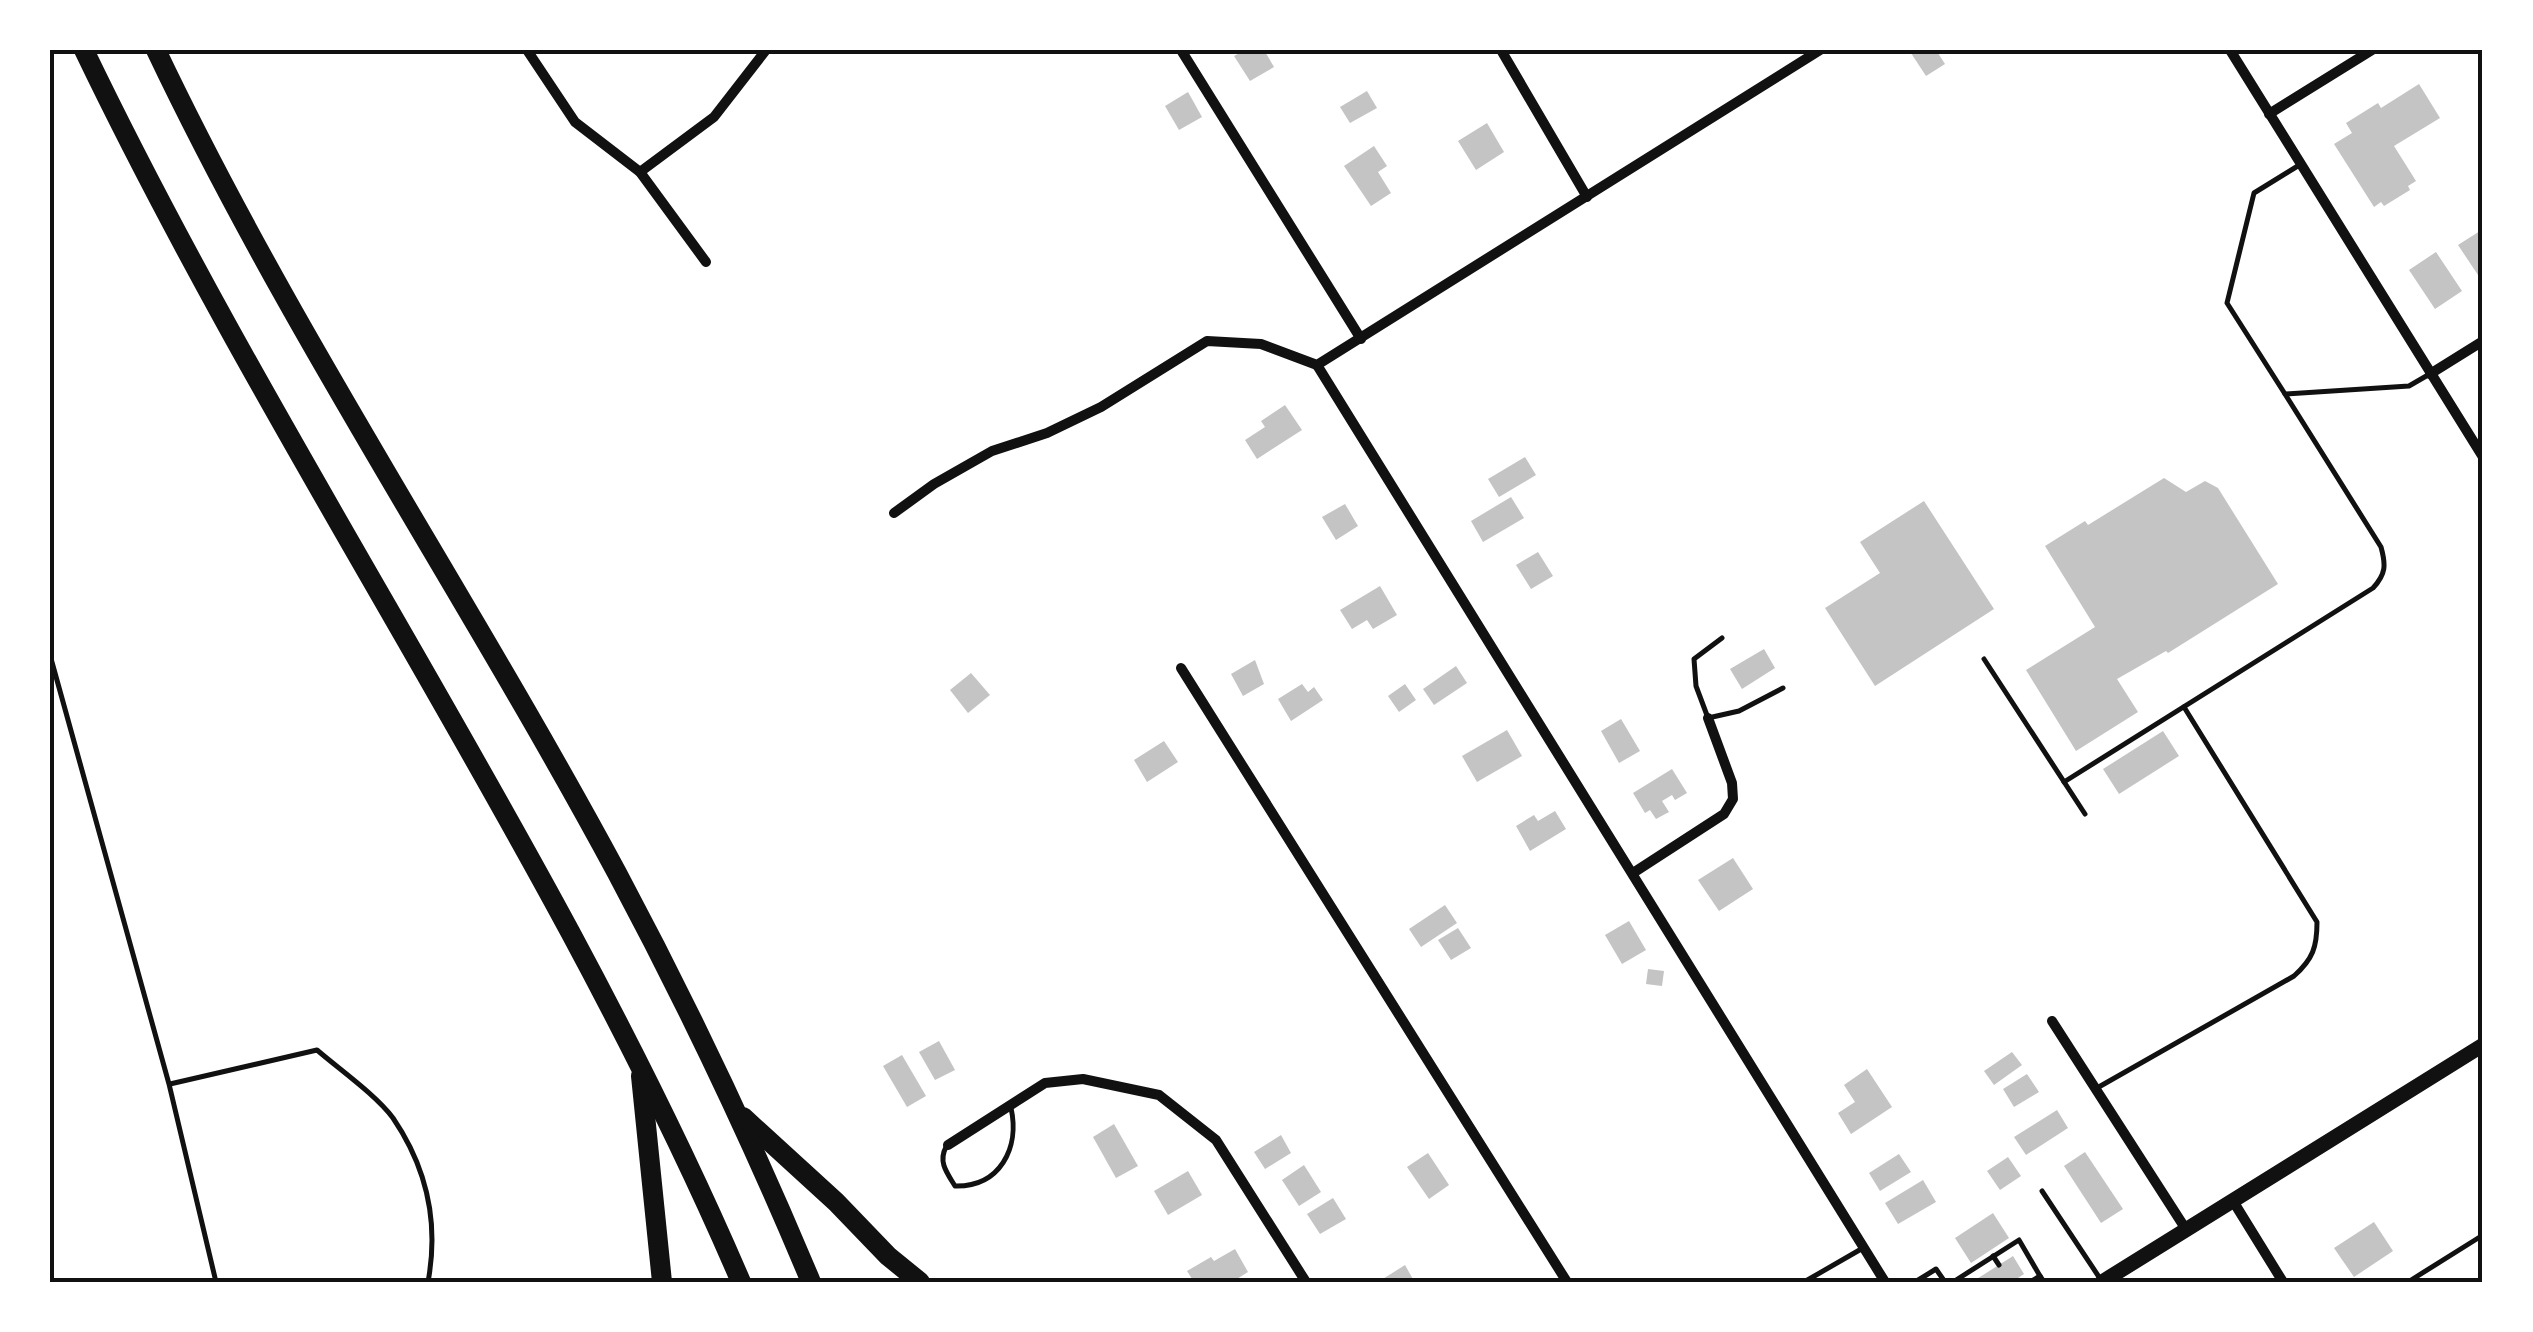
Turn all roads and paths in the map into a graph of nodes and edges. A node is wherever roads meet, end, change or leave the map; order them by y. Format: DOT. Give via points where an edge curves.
graph roads {
  1 [pos="84,50"];
  2 [pos="156,50"];
  3 [pos="527,50"];
  4 [pos="766,50"];
  5 [pos="1181,50"];
  6 [pos="1500,50"];
  7 [pos="1820,50"];
  8 [pos="2230,50"];
  9 [pos="2372,50"];
  10 [pos="2269,114"];
  11 [pos="2300,164"];
  12 [pos="640,172"];
  13 [pos="1587,197"];
  14 [pos="706,262"];
  15 [pos="1361,338"];
  16 [pos="2483,341"];
  17 [pos="1318,365"];
  18 [pos="2430,374"];
  19 [pos="2285,394"];
  20 [pos="2483,457"];
  21 [pos="894,513"];
  22 [pos="1722,638"];
  23 [pos="50,655"];
  24 [pos="1984,659"];
  25 [pos="1181,668"];
  26 [pos="1783,688"];
  27 [pos="2184,707"];
  28 [pos="1708,718"];
  29 [pos="2064,782"];
  30 [pos="2085,814"];
  31 [pos="1633,873"];
  32 [pos="2052,1021"];
  33 [pos="2483,1045"];
  34 [pos="639,1059"];
  35 [pos="170,1084"];
  36 [pos="2096,1089"];
  37 [pos="1010,1104"];
  38 [pos="734,1109"];
  39 [pos="948,1144"];
  40 [pos="2042,1191"];
  41 [pos="2233,1201"];
  42 [pos="2186,1231"];
  43 [pos="2483,1234"];
  44 [pos="1863,1248"];
  45 [pos="1993,1256"];
  46 [pos="1999,1265"];
  47 [pos="1973,1270"];
  48 [pos="1978,1278"];
  49 [pos="2042,1279"];
  50 [pos="216,1282"];
  51 [pos="428,1282"];
  52 [pos="662,1282"];
  53 [pos="741,1282"];
  54 [pos="810,1282"];
  55 [pos="920,1282"];
  56 [pos="1306,1282"];
  57 [pos="1567,1282"];
  58 [pos="1804,1282"];
  59 [pos="1885,1282"];
  60 [pos="1915,1282"];
  61 [pos="1944,1282"];
  62 [pos="1954,1282"];
  63 [pos="2030,1282"];
  64 [pos="2102,1282"];
  65 [pos="2284,1282"];
  66 [pos="2408,1282"];
  1 -- 34 [label="highway" via="243,354"];
  2 -- 38 [label="highway" via="265,262 616,873"];
  3 -- 12 [label="street" via="575,122"];
  4 -- 12 [label="street" via="714,117"];
  5 -- 15 [label="street"];
  6 -- 13 [label="street"];
  7 -- 13 [label="street"];
  8 -- 10 [label="street"];
  9 -- 10 [label="street"];
  10 -- 11 [label="street"];
  11 -- 18 [label="street"];
  11 -- 19 [label="lane" via="2254,193 2227,303"];
  12 -- 14 [label="street"];
  13 -- 15 [label="street"];
  15 -- 17 [label="street"];
  16 -- 18 [label="street"];
  17 -- 21 [label="street" via="1261,344 1207,341 1048,434 992,450"];
  17 -- 31 [label="street"];
  18 -- 19 [label="lane" via="2409,386"];
  18 -- 20 [label="street"];
  19 -- 27 [label="lane" via="2382,547 2382,578"];
  22 -- 28 [label="lane" via="1694,658"];
  23 -- 35 [label="lane"];
  24 -- 29 [label="lane"];
  25 -- 57 [label="street"];
  26 -- 28 [label="lane"];
  27 -- 29 [label="lane"];
  27 -- 36 [label="lane" via="2317,922 2317,943 2294,976"];
  28 -- 31 [label="street" via="1733,798 1724,814"];
  29 -- 30 [label="lane"];
  31 -- 44 [label="street"];
  32 -- 36 [label="street"];
  33 -- 41 [label="main road"];
  34 -- 52 [label="highway"];
  34 -- 53 [label="highway"];
  35 -- 50 [label="lane"];
  35 -- 51 [label="lane" via="317,1050 392,1116 427,1183 435,1248"];
  36 -- 42 [label="street"];
  37 -- 39 [label="street"];
  37 -- 39 [label="lane" via="1013,1144 1005,1162 980,1184 955,1186 944,1168"];
  37 -- 56 [label="street" via="1044,1082 1083,1079 1159,1095 1216,1140"];
  38 -- 54 [label="highway"];
  38 -- 55 [label="highway"];
  40 -- 64 [label="lane"];
  41 -- 42 [label="main road"];
  41 -- 65 [label="street"];
  42 -- 64 [label="main road"];
  43 -- 66 [label="lane"];
  44 -- 58 [label="lane"];
  44 -- 59 [label="street"];
  45 -- 46 [label="lane"];
  45 -- 47 [label="lane"];
  45 -- 49 [label="lane" via="2019,1240"];
  47 -- 48 [label="lane"];
  47 -- 62 [label="lane"];
  49 -- 63 [label="lane"];
  60 -- 61 [label="lane" via="1936,1269"];
}
